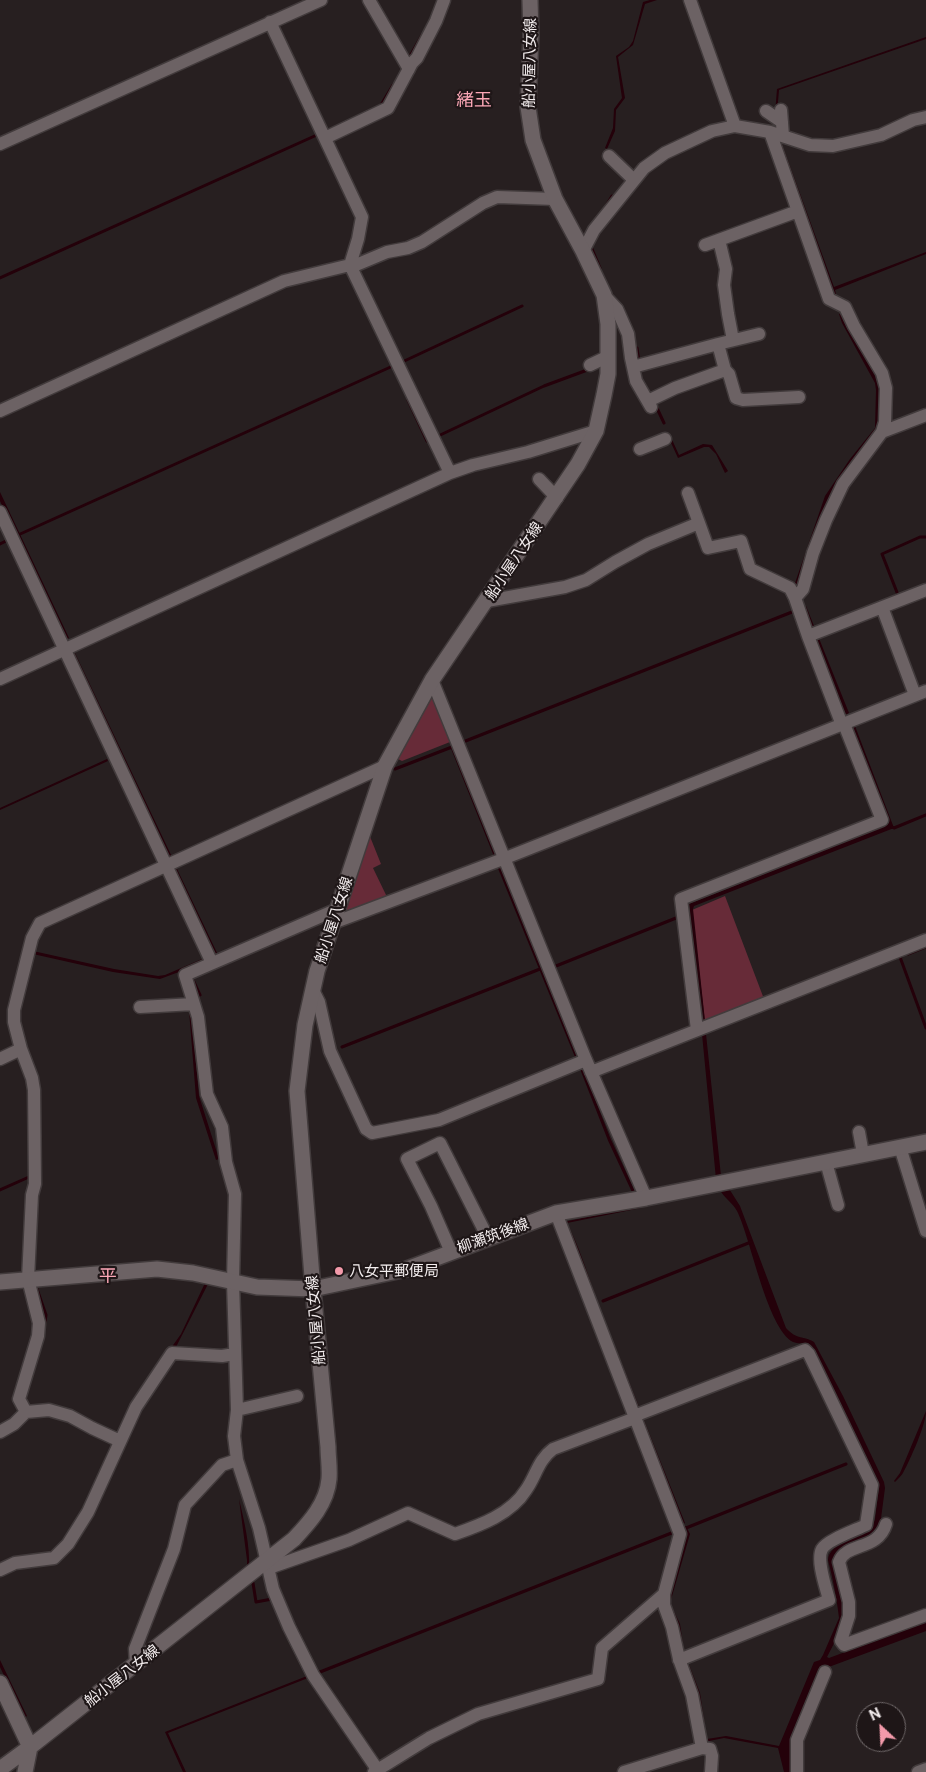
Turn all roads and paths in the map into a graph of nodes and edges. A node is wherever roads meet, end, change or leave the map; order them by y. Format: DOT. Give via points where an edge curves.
graph roads {
  1 [pos="321,0"];
  2 [pos="370,0"];
  3 [pos="444,0"];
  4 [pos="530,0"];
  5 [pos="690,0"];
  6 [pos="270,22"];
  7 [pos="409,69"];
  8 [pos="766,111"];
  9 [pos="926,117"];
  10 [pos="735,126"];
  11 [pos="770,132"];
  12 [pos="783,136"];
  13 [pos="325,138"];
  14 [pos="0,144"];
  15 [pos="609,156"];
  16 [pos="634,180"];
  17 [pos="555,199"];
  18 [pos="798,211"];
  19 [pos="719,240"];
  20 [pos="705,246"];
  21 [pos="583,251"];
  22 [pos="351,267"];
  23 [pos="604,295"];
  24 [pos="759,334"];
  25 [pos="733,340"];
  26 [pos="718,344"];
  27 [pos="609,356"];
  28 [pos="590,365"];
  29 [pos="633,367"];
  30 [pos="725,370"];
  31 [pos="799,396"];
  32 [pos="0,411"];
  33 [pos="926,415"];
  34 [pos="596,431"];
  35 [pos="882,432"];
  36 [pos="665,439"];
  37 [pos="640,449"];
  38 [pos="450,473"];
  39 [pos="539,479"];
  40 [pos="688,493"];
  41 [pos="557,498"];
  42 [pos="0,512"];
  43 [pos="699,523"];
  44 [pos="926,590"];
  45 [pos="795,598"];
  46 [pos="487,601"];
  47 [pos="882,607"];
  48 [pos="808,636"];
  49 [pos="65,650"];
  50 [pos="0,679"];
  51 [pos="432,680"];
  52 [pos="921,693"];
  53 [pos="843,724"];
  54 [pos="385,766"];
  55 [pos="504,859"];
  56 [pos="167,866"];
  57 [pos="335,916"];
  58 [pos="926,940"];
  59 [pos="212,963"];
  60 [pos="313,990"];
  61 [pos="194,1004"];
  62 [pos="140,1006"];
  63 [pos="697,1030"];
  64 [pos="21,1049"];
  65 [pos="0,1059"];
  66 [pos="586,1060"];
  67 [pos="591,1072"];
  68 [pos="859,1132"];
  69 [pos="926,1142"];
  70 [pos="900,1147"];
  71 [pos="863,1154"];
  72 [pos="826,1162"];
  73 [pos="646,1198"];
  74 [pos="838,1205"];
  75 [pos="556,1213"];
  76 [pos="926,1231"];
  77 [pos="488,1238"];
  78 [pos="451,1252"];
  79 [pos="28,1279"];
  80 [pos="0,1282"];
  81 [pos="233,1282"];
  82 [pos="312,1289"];
  83 [pos="235,1354"];
  84 [pos="297,1396"];
  85 [pos="237,1410"];
  86 [pos="26,1412"];
  87 [pos="635,1417"];
  88 [pos="0,1432"];
  89 [pos="120,1441"];
  90 [pos="237,1460"];
  91 [pos="886,1524"];
  92 [pos="268,1565"];
  93 [pos="0,1570"];
  94 [pos="664,1594"];
  95 [pos="926,1616"];
  96 [pos="679,1660"];
  97 [pos="136,1664"];
  98 [pos="825,1672"];
  99 [pos="0,1683"];
  100 [pos="30,1747"];
  101 [pos="702,1748"];
  102 [pos="0,1769"];
  103 [pos="926,1769"];
  104 [pos="640,1770"];
  105 [pos="377,1771"];
  106 [pos="25,1772"];
  107 [pos="624,1772"];
  108 [pos="711,1772"];
  109 [pos="797,1772"];
  110 [pos="918,1772"];
  1 -- 6 [label="street"];
  2 -- 7 [label="street"];
  3 -- 7 [label="street"];
  4 -- 17 [label="main road, 船小屋八女線" via="532,35 528,107 533,140"];
  5 -- 10 [label="street"];
  6 -- 13 [label="street"];
  6 -- 14 [label="street"];
  7 -- 13 [label="street" via="388,108"];
  8 -- 12 [label="street" via="781,116"];
  9 -- 12 [label="street" via="881,135 833,146 810,145"];
  10 -- 11 [label="street"];
  10 -- 16 [label="street" via="712,131 665,153"];
  11 -- 12 [label="street"];
  11 -- 18 [label="street"];
  13 -- 22 [label="street" via="362,217"];
  15 -- 16 [label="street"];
  16 -- 21 [label="street" via="594,230"];
  17 -- 21 [label="main road, 船小屋八女線"];
  17 -- 22 [label="street" via="497,196 422,242"];
  18 -- 19 [label="street"];
  18 -- 35 [label="street" via="829,299 845,307 882,373 886,388"];
  19 -- 20 [label="street"];
  19 -- 25 [label="street" via="726,269 724,285"];
  21 -- 23 [label="main road, 船小屋八女線"];
  22 -- 32 [label="street" via="284,281"];
  22 -- 38 [label="street"];
  23 -- 27 [label="main road, 船小屋八女線"];
  23 -- 29 [label="street" via="617,309 628,334"];
  24 -- 25 [label="street"];
  25 -- 26 [label="street"];
  26 -- 29 [label="street"];
  26 -- 30 [label="street"];
  27 -- 28 [label="street"];
  27 -- 34 [label="main road, 船小屋八女線"];
  29 -- 30 [label="street" via="636,381 649,404 675,388"];
  30 -- 31 [label="street" via="736,398"];
  33 -- 35 [label="street"];
  34 -- 38 [label="street"];
  34 -- 41 [label="main road, 船小屋八女線"];
  35 -- 45 [label="street" via="843,484 823,528 803,589"];
  36 -- 37 [label="street"];
  38 -- 49 [label="street"];
  39 -- 41 [label="street"];
  40 -- 43 [label="street"];
  41 -- 46 [label="main road, 船小屋八女線"];
  42 -- 49 [label="street"];
  43 -- 45 [label="street" via="708,548 741,541 750,569 790,588"];
  43 -- 46 [label="street" via="648,544 586,580"];
  44 -- 47 [label="street"];
  45 -- 48 [label="street"];
  46 -- 51 [label="main road, 船小屋八女線"];
  47 -- 48 [label="street"];
  47 -- 52 [label="street"];
  48 -- 53 [label="street"];
  49 -- 50 [label="street"];
  49 -- 56 [label="street"];
  51 -- 54 [label="main road, 船小屋八女線"];
  51 -- 55 [label="street"];
  52 -- 53 [label="street"];
  53 -- 55 [label="street"];
  53 -- 63 [label="street" via="882,820 681,899"];
  54 -- 56 [label="street"];
  54 -- 57 [label="main road, 船小屋八女線"];
  55 -- 57 [label="street"];
  55 -- 66 [label="street"];
  56 -- 59 [label="street"];
  56 -- 64 [label="street" via="40,923 32,938 14,1010"];
  57 -- 59 [label="street"];
  57 -- 60 [label="main road, 船小屋八女線"];
  58 -- 63 [label="street"];
  59 -- 61 [label="street" via="185,975"];
  60 -- 66 [label="street" via="319,1002 330,1051 366,1129 372,1133 439,1120"];
  60 -- 82 [label="main road, 船小屋八女線" via="297,1091"];
  61 -- 62 [label="street"];
  61 -- 81 [label="street" via="207,1094 222,1127 224,1169 235,1194"];
  63 -- 67 [label="street"];
  64 -- 65 [label="street"];
  64 -- 79 [label="street" via="34,1090 35,1184"];
  66 -- 67 [label="street"];
  67 -- 73 [label="street"];
  68 -- 71 [label="street"];
  69 -- 70 [label="main road, 柳瀬筑後線"];
  70 -- 71 [label="main road, 柳瀬筑後線"];
  70 -- 76 [label="street"];
  71 -- 72 [label="main road, 柳瀬筑後線"];
  72 -- 73 [label="main road, 柳瀬筑後線"];
  72 -- 74 [label="street"];
  73 -- 75 [label="main road, 柳瀬筑後線"];
  75 -- 77 [label="main road, 柳瀬筑後線"];
  75 -- 87 [label="street"];
  77 -- 78 [label="main road, 柳瀬筑後線"];
  77 -- 78 [label="street" via="440,1143 406,1159"];
  78 -- 82 [label="main road, 柳瀬筑後線" via="407,1269"];
  79 -- 80 [label="main road, 柳瀬筑後線"];
  79 -- 81 [label="main road, 柳瀬筑後線" via="157,1270 193,1273"];
  79 -- 86 [label="street" via="39,1323 19,1399"];
  81 -- 82 [label="main road, 柳瀬筑後線" via="257,1287"];
  81 -- 83 [label="street"];
  82 -- 92 [label="main road, 船小屋八女線" via="329,1480 312,1520"];
  83 -- 85 [label="street"];
  83 -- 89 [label="street" via="172,1353 136,1407"];
  84 -- 85 [label="street"];
  85 -- 90 [label="street" via="234,1436"];
  86 -- 88 [label="street"];
  86 -- 89 [label="street" via="49,1410 70,1416"];
  87 -- 92 [label="street" via="545,1454 519,1501 471,1529 455,1534 408,1513 349,1540"];
  87 -- 94 [label="street" via="680,1534"];
  87 -- 96 [label="street" via="805,1350 872,1485 866,1525 828,1543 820,1553 829,1600"];
  89 -- 93 [label="street" via="88,1512 68,1544 54,1558 14,1563"];
  90 -- 92 [label="street"];
  90 -- 97 [label="street" via="222,1465 185,1505 174,1549 135,1649"];
  91 -- 95 [label="street" via="878,1539 840,1558 849,1602 842,1641 844,1645"];
  92 -- 97 [label="main road, 船小屋八女線"];
  92 -- 105 [label="street" via="273,1589 313,1675"];
  94 -- 96 [label="street"];
  94 -- 105 [label="street" via="602,1648 598,1679 478,1714 429,1738"];
  96 -- 101 [label="street" via="692,1695"];
  97 -- 100 [label="main road, 船小屋八女線"];
  98 -- 109 [label="street" via="797,1740"];
  99 -- 100 [label="main road"];
  100 -- 102 [label="main road, 船小屋八女線"];
  100 -- 106 [label="main road"];
  101 -- 104 [label="street"];
  101 -- 108 [label="street" via="710,1749"];
  103 -- 110 [label="street"];
  104 -- 107 [label="street"];
}
